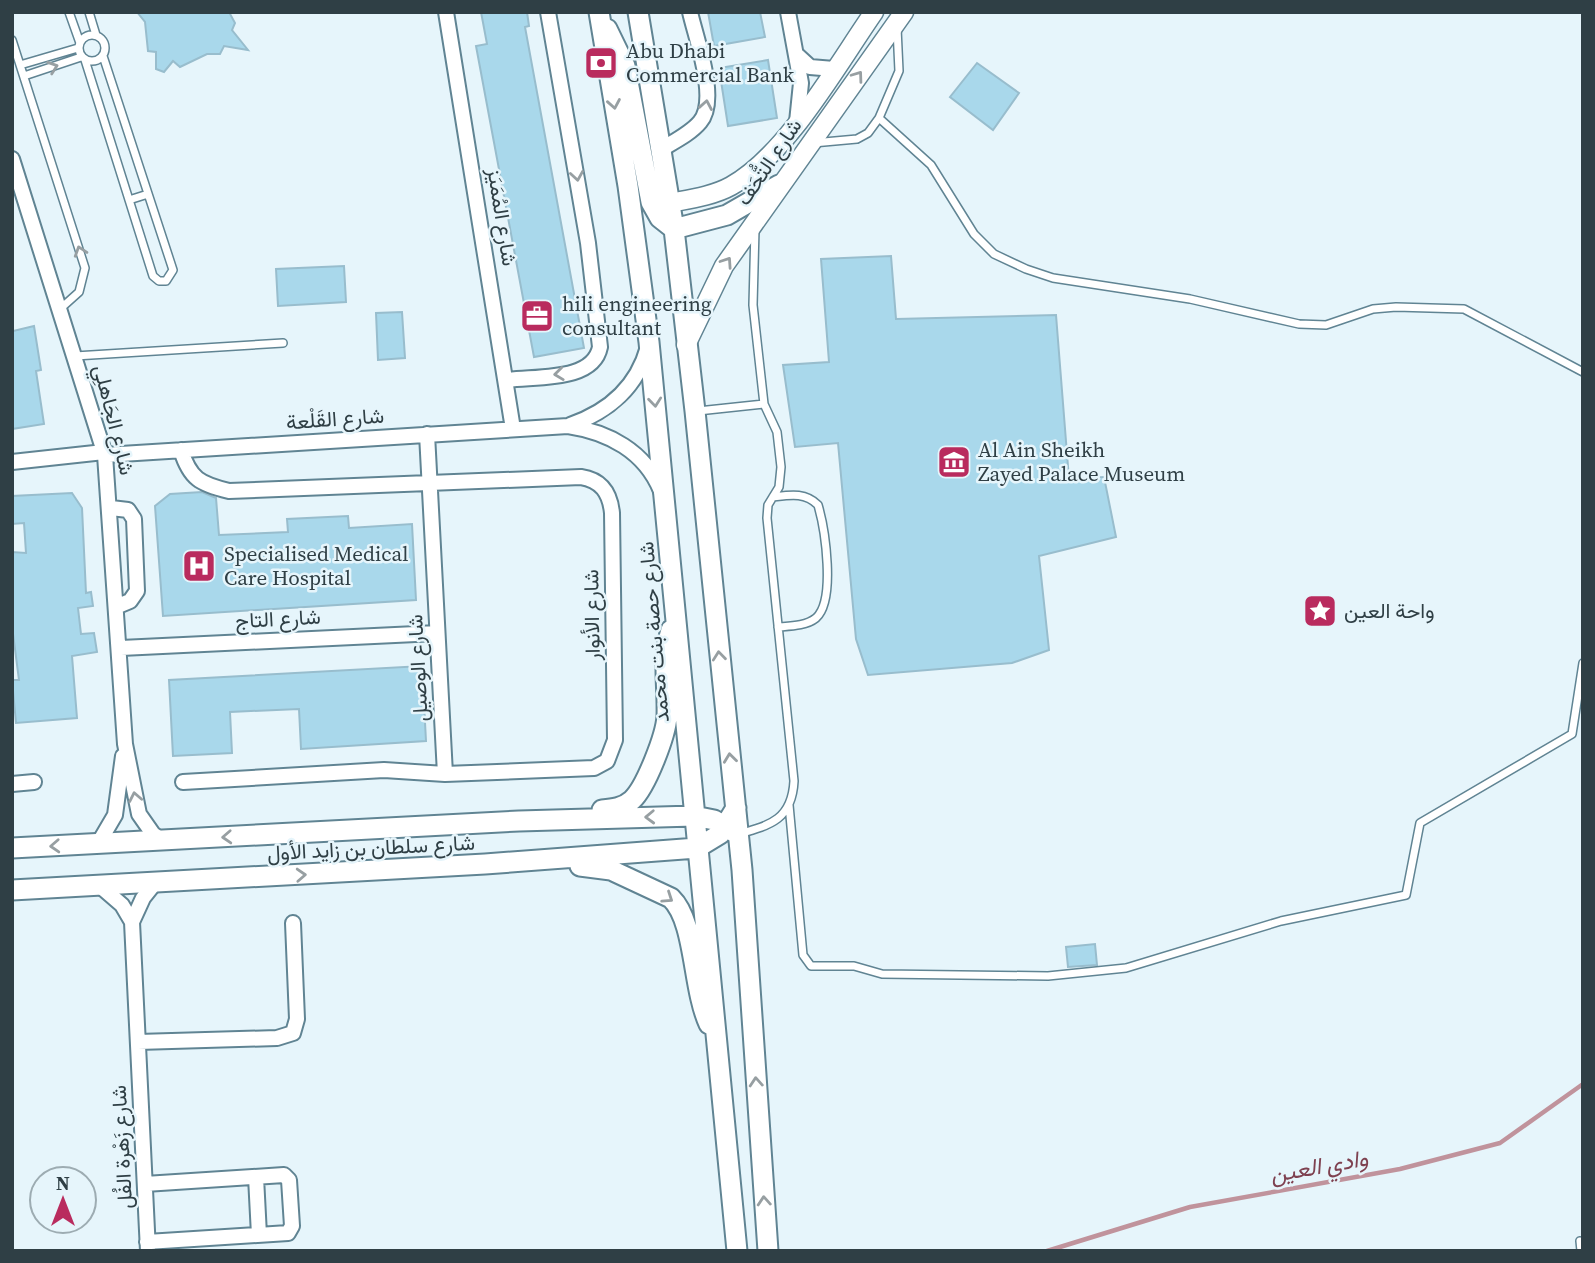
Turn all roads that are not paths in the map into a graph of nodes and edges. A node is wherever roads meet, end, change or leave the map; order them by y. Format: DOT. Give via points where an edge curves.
graph roads {
  1 [pos="69,12"];
  2 [pos="89,12"];
  3 [pos="446,12"];
  4 [pos="548,12"];
  5 [pos="638,12"];
  6 [pos="691,12"];
  7 [pos="788,12"];
  8 [pos="874,12"];
  9 [pos="599,15"];
  10 [pos="900,18"];
  11 [pos="96,36"];
  12 [pos="12,40"];
  13 [pos="79,45"];
  14 [pos="103,56"];
  15 [pos="798,56"];
  16 [pos="83,59"];
  17 [pos="20,65"];
  18 [pos="834,69"];
  19 [pos="24,76"];
  20 [pos="879,118"];
  21 [pos="797,122"];
  22 [pos="808,143"];
  23 [pos="660,150"];
  24 [pos="12,159"];
  25 [pos="779,185"];
  26 [pos="148,194"];
  27 [pos="129,200"];
  28 [pos="661,205"];
  29 [pos="755,222"];
  30 [pos="674,229"];
  31 [pos="635,238"];
  32 [pos="60,309"];
  33 [pos="649,342"];
  34 [pos="283,343"];
  35 [pos="686,345"];
  36 [pos="75,356"];
  37 [pos="1583,372"];
  38 [pos="508,380"];
  39 [pos="764,404"];
  40 [pos="695,411"];
  41 [pos="568,426"];
  42 [pos="513,429"];
  43 [pos="427,434"];
  44 [pos="181,450"];
  45 [pos="105,454"];
  46 [pos="12,463"];
  47 [pos="430,485"];
  48 [pos="773,497"];
  49 [pos="666,502"];
  50 [pos="111,508"];
  51 [pos="118,606"];
  52 [pos="676,616"];
  53 [pos="778,627"];
  54 [pos="437,633"];
  55 [pos="121,648"];
  56 [pos="1583,663"];
  57 [pos="125,744"];
  58 [pos="445,774"];
  59 [pos="34,782"];
  60 [pos="183,782"];
  61 [pos="12,784"];
  62 [pos="789,805"];
  63 [pos="694,816"];
  64 [pos="519,821"];
  65 [pos="732,831"];
  66 [pos="163,841"];
  67 [pos="98,844"];
  68 [pos="12,848"];
  69 [pos="698,848"];
  70 [pos="485,864"];
  71 [pos="155,884"];
  72 [pos="100,886"];
  73 [pos="12,890"];
  74 [pos="132,922"];
  75 [pos="293,923"];
  76 [pos="717,1039"];
  77 [pos="138,1042"];
  78 [pos="256,1177"];
  79 [pos="145,1184"];
  80 [pos="259,1235"];
  81 [pos="1580,1241"];
  82 [pos="148,1246"];
  83 [pos="737,1251"];
  84 [pos="768,1251"];
  85 [pos="1581,1251"];
  1 -- 13 [label="lane"];
  2 -- 11 [label="lane"];
  3 -- 38 [label="street, شارع المُمَيَز"];
  4 -- 38 [label="street, one-way" via="588,243 600,347 595,360 584,369"];
  5 -- 23 [label="main road"];
  23 -- 6 [label="street, one-way" via="695,127 708,110"];
  7 -- 15 [label="street"];
  8 -- 18 [label="street, شارع التُّحَف"];
  9 -- 28 [label="main road" via="625,66 646,184"];
  9 -- 31 [label="main road, شارع حصة بنت محمد, one-way"];
  10 -- 20 [label="lane" via="899,71"];
  22 -- 10 [label="street, شارع التُّحَف, one-way"];
  11 -- 13 [label="lane" via="86,36"];
  11 -- 14 [label="lane" via="104,42"];
  12 -- 17 [label="lane"];
  13 -- 16 [label="lane"];
  13 -- 17 [label="lane"];
  14 -- 16 [label="lane" via="95,62"];
  14 -- 26 [label="lane"];
  15 -- 18 [label="street" via="810,68"];
  15 -- 21 [label="street"];
  19 -- 16 [label="lane, one-way"];
  16 -- 27 [label="lane"];
  17 -- 19 [label="lane"];
  18 -- 21 [label="street, شارع التُّحَف"];
  32 -- 19 [label="lane, one-way" via="79,292 85,268"];
  20 -- 22 [label="lane" via="857,139"];
  20 -- 37 [label="lane" via="932,165 974,234 994,254 1026,269 1299,324 1326,325 1373,309 1464,309"];
  21 -- 28 [label="street, شارع التُّحَف" via="772,153 729,187"];
  22 -- 25 [label="street, شارع التُّحَف"];
  23 -- 28 [label="main road"];
  24 -- 32 [label="street, شارع الجَاهلِي"];
  25 -- 29 [label="street, شارع التُّحَف"];
  25 -- 30 [label="main road" via="727,215"];
  26 -- 27 [label="lane"];
  26 -- 27 [label="lane" via="173,270 166,281 153,276"];
  28 -- 30 [label="main road"];
  28 -- 31 [label="main road" via="642,221"];
  35 -- 29 [label="street, شارع التُّحَف, one-way" via="714,282"];
  29 -- 39 [label="lane" via="754,305"];
  30 -- 35 [label="main road"];
  31 -- 33 [label="main road, شارع حصة بنت محمد"];
  32 -- 36 [label="street, شارع الجَاهلِي"];
  33 -- 41 [label="street, شارع القَلْعة" via="639,371 621,396 597,414"];
  33 -- 49 [label="main road, شارع حصة بنت محمد, one-way"];
  34 -- 36 [label="lane"];
  35 -- 40 [label="main road"];
  36 -- 45 [label="street, شارع الجَاهلِي"];
  38 -- 42 [label="street, شارع المُمَيَز"];
  39 -- 40 [label="lane"];
  39 -- 48 [label="lane" via="776,432 781,467"];
  65 -- 40 [label="main road, one-way" via="736,808"];
  41 -- 42 [label="street, شارع القَلْعة"];
  41 -- 49 [label="street, شارع القَلْعة" via="605,435 636,455"];
  42 -- 43 [label="street, شارع القَلْعة"];
  43 -- 44 [label="street, شارع القَلْعة"];
  43 -- 47 [label="street, شارع الوصيل"];
  44 -- 45 [label="street, شارع القَلْعة"];
  44 -- 47 [label="street, شارع الأنوار" via="190,474 229,491"];
  45 -- 46 [label="street, شارع القَلْعة"];
  45 -- 50 [label="street, شارع الجَاهلِي"];
  47 -- 54 [label="street, شارع الوصيل"];
  47 -- 58 [label="street, شارع الأنوار" via="590,479 606,490 612,513 612,755 594,768"];
  48 -- 53 [label="lane" via="767,517"];
  48 -- 53 [label="lane" via="797,495 818,505 828,589 825,606 815,619"];
  49 -- 52 [label="main road, شارع حصة بنت محمد"];
  50 -- 51 [label="street, شارع الجَاهلِي"];
  50 -- 51 [label="street" via="128,510 134,519 137,590 131,601"];
  51 -- 55 [label="street, شارع الجَاهلِي"];
  52 -- 63 [label="main road, شارع حصة بنت محمد"];
  52 -- 64 [label="main road" via="665,661 666,725 639,792 616,809 559,810"];
  53 -- 62 [label="lane" via="793,781"];
  54 -- 55 [label="street, شارع التاج"];
  54 -- 58 [label="street, شارع الوصيل"];
  55 -- 57 [label="street, شارع الجَاهلِي"];
  56 -- 62 [label="lane" via="1572,734 1420,823 1406,895 1282,921 1126,968 1020,976 882,974 854,966 811,966 803,955"];
  66 -- 57 [label="street, شارع الجَاهلِي, one-way" via="139,814"];
  57 -- 67 [label="street, شارع الجَاهلِي" via="115,815"];
  58 -- 60 [label="street, شارع الأنوار" via="384,770"];
  59 -- 61 [label="street"];
  62 -- 65 [label="lane" via="770,825"];
  63 -- 64 [label="main road, شارع سلطان بن زايد الأول, one-way"];
  63 -- 65 [label="main road, شارع سلطان بن زايد الأول"];
  63 -- 69 [label="main road, شارع حصة بنت محمد"];
  64 -- 66 [label="main road, شارع سلطان بن زايد الأول, one-way"];
  65 -- 69 [label="main road"];
  84 -- 65 [label="main road, one-way"];
  66 -- 67 [label="main road, شارع سلطان بن زايد الأول"];
  67 -- 68 [label="main road, شارع سلطان بن زايد الأول, one-way"];
  69 -- 70 [label="main road, شارع سلطان بن زايد الأول"];
  69 -- 76 [label="main road, شارع حصة بنت محمد"];
  71 -- 70 [label="main road, شارع سلطان بن زايد الأول, one-way"];
  70 -- 76 [label="main road, one-way" via="502,868 600,867 671,898 684,915 697,993"];
  71 -- 72 [label="main road, شارع سلطان بن زايد الأول"];
  71 -- 74 [label="street"];
  72 -- 73 [label="main road, شارع سلطان بن زايد الأول"];
  72 -- 74 [label="street" via="116,898"];
  74 -- 77 [label="street, شارع زَهْرة الفُل"];
  75 -- 77 [label="street" via="297,1019 293,1033 277,1038"];
  76 -- 83 [label="main road, شارع حصة بنت محمد"];
  77 -- 79 [label="street, شارع زَهْرة الفُل"];
  78 -- 79 [label="street"];
  78 -- 80 [label="street"];
  78 -- 80 [label="street" via="288,1178 291,1215 288,1233"];
  79 -- 82 [label="street, شارع زَهْرة الفُل"];
  80 -- 82 [label="street"];
  81 -- 85 [label="lane"];
}
